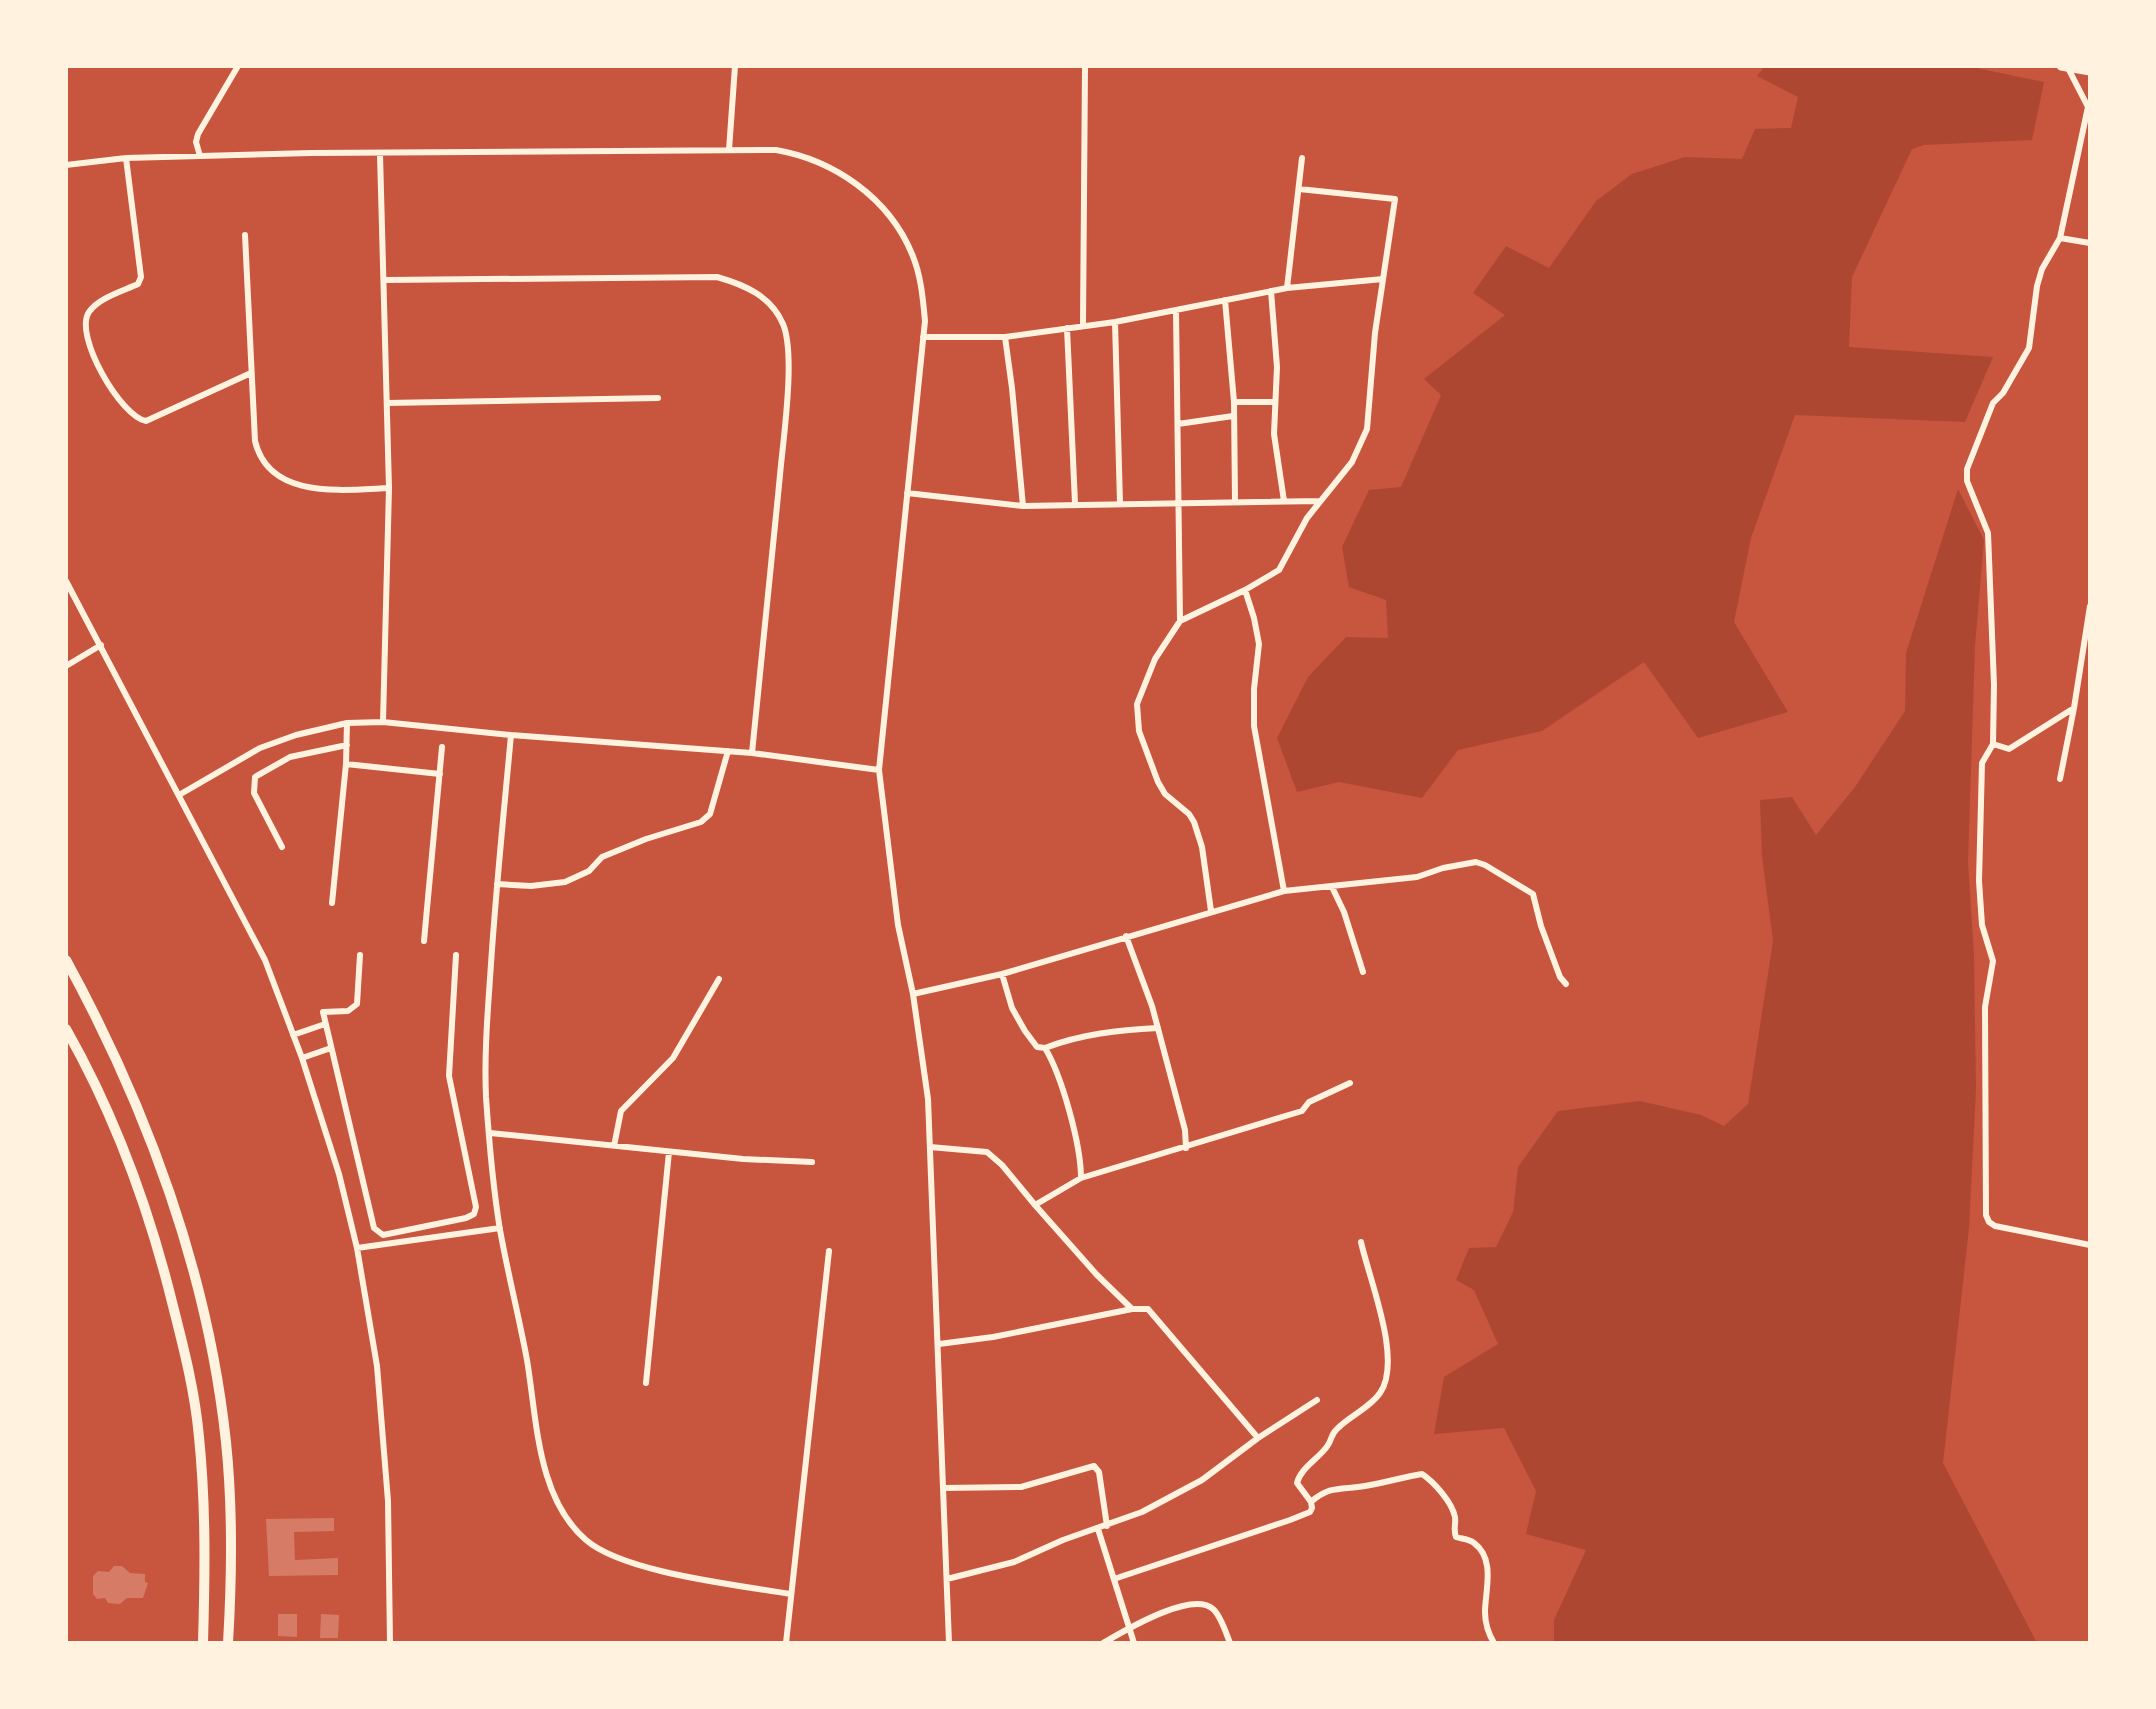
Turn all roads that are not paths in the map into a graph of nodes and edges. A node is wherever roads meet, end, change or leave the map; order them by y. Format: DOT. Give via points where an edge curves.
graph roads {
  1 [pos="238,66"];
  2 [pos="735,66"];
  3 [pos="1085,66"];
  4 [pos="2066,66"];
  5 [pos="2090,71"];
  6 [pos="729,150"];
  7 [pos="380,154"];
  8 [pos="200,156"];
  9 [pos="126,158"];
  10 [pos="1302,158"];
  11 [pos="66,165"];
  12 [pos="1299,189"];
  13 [pos="245,235"];
  14 [pos="2060,238"];
  15 [pos="2090,243"];
  16 [pos="1383,279"];
  17 [pos="385,280"];
  18 [pos="1287,288"];
  19 [pos="1271,291"];
  20 [pos="1225,300"];
  21 [pos="1176,311"];
  22 [pos="1115,322"];
  23 [pos="1083,326"];
  24 [pos="1067,328"];
  25 [pos="923,337"];
  26 [pos="1005,337"];
  27 [pos="251,373"];
  28 [pos="658,398"];
  29 [pos="1234,402"];
  30 [pos="1275,402"];
  31 [pos="387,403"];
  32 [pos="1233,416"];
  33 [pos="1178,424"];
  34 [pos="389,488"];
  35 [pos="907,493"];
  36 [pos="1284,501"];
  37 [pos="1320,501"];
  38 [pos="1235,502"];
  39 [pos="1075,503"];
  40 [pos="1120,503"];
  41 [pos="1179,503"];
  42 [pos="1023,506"];
  43 [pos="67,584"];
  44 [pos="1245,590"];
  45 [pos="2090,606"];
  46 [pos="1180,621"];
  47 [pos="101,645"];
  48 [pos="66,666"];
  49 [pos="2074,708"];
  50 [pos="383,722"];
  51 [pos="347,723"];
  52 [pos="511,735"];
  53 [pos="1993,744"];
  54 [pos="347,745"];
  55 [pos="442,747"];
  56 [pos="728,751"];
  57 [pos="752,753"];
  58 [pos="346,764"];
  59 [pos="879,770"];
  60 [pos="440,774"];
  61 [pos="2060,779"];
  62 [pos="179,795"];
  63 [pos="282,847"];
  64 [pos="497,884"];
  65 [pos="1332,887"];
  66 [pos="1284,891"];
  67 [pos="332,903"];
  68 [pos="1211,911"];
  69 [pos="1126,936"];
  70 [pos="424,941"];
  71 [pos="360,955"];
  72 [pos="456,955"];
  73 [pos="66,960"];
  74 [pos="1363,972"];
  75 [pos="1002,974"];
  76 [pos="719,979"];
  77 [pos="78,982"];
  78 [pos="1566,984"];
  79 [pos="66,987"];
  80 [pos="913,994"];
  81 [pos="325,1024"];
  82 [pos="1158,1028"];
  83 [pos="66,1029"];
  84 [pos="293,1035"];
  85 [pos="331,1048"];
  86 [pos="1045,1048"];
  87 [pos="302,1058"];
  88 [pos="1350,1083"];
  89 [pos="490,1133"];
  90 [pos="614,1146"];
  91 [pos="930,1147"];
  92 [pos="1186,1148"];
  93 [pos="669,1152"];
  94 [pos="812,1162"];
  95 [pos="1081,1178"];
  96 [pos="1035,1205"];
  97 [pos="500,1228"];
  98 [pos="1361,1242"];
  99 [pos="2090,1245"];
  100 [pos="357,1248"];
  101 [pos="829,1251"];
  102 [pos="1132,1309"];
  103 [pos="939,1344"];
  104 [pos="646,1383"];
  105 [pos="1317,1400"];
  106 [pos="1258,1438"];
  107 [pos="943,1488"];
  108 [pos="1311,1502"];
  109 [pos="1107,1526"];
  110 [pos="1098,1529"];
  111 [pos="947,1579"];
  112 [pos="1114,1579"];
  113 [pos="790,1594"];
  114 [pos="1128,1629"];
  115 [pos="203,1643"];
  116 [pos="228,1643"];
  117 [pos="390,1643"];
  118 [pos="786,1643"];
  119 [pos="949,1643"];
  120 [pos="1103,1643"];
  121 [pos="1134,1643"];
  122 [pos="1230,1643"];
  123 [pos="1494,1643"];
  1 -- 8 [label="street" via="198,134"];
  2 -- 6 [label="street"];
  3 -- 23 [label="street"];
  4 -- 5 [label="main road"];
  4 -- 14 [label="street" via="2088,107"];
  6 -- 7 [label="street"];
  6 -- 25 [label="street" via="799,154 840,173 880,205 905,239 917,267"];
  7 -- 8 [label="street"];
  7 -- 17 [label="street"];
  8 -- 9 [label="street"];
  9 -- 11 [label="street"];
  9 -- 27 [label="street" via="141,277 138,284 88,313 87,335 102,374 127,411 146,421"];
  10 -- 12 [label="street"];
  12 -- 16 [label="street" via="1395,199"];
  12 -- 18 [label="street"];
  13 -- 27 [label="street"];
  14 -- 15 [label="street"];
  14 -- 53 [label="street" via="2040,278 2029,348 1993,403 1967,463 1967,481 1988,533"];
  16 -- 18 [label="street"];
  16 -- 37 [label="street" via="1367,429 1347,470"];
  17 -- 31 [label="street"];
  17 -- 57 [label="street" via="717,277 758,293 777,313 787,339 787,409"];
  18 -- 19 [label="street"];
  19 -- 20 [label="street"];
  19 -- 30 [label="street"];
  20 -- 21 [label="street"];
  20 -- 29 [label="street"];
  21 -- 22 [label="street"];
  21 -- 33 [label="street"];
  22 -- 23 [label="street"];
  22 -- 40 [label="street"];
  23 -- 24 [label="street"];
  24 -- 26 [label="street"];
  24 -- 39 [label="street"];
  25 -- 26 [label="street"];
  25 -- 35 [label="street"];
  26 -- 42 [label="street"];
  27 -- 34 [label="street" via="255,441 269,470 299,486 323,490"];
  28 -- 31 [label="street"];
  29 -- 30 [label="street"];
  29 -- 32 [label="street"];
  30 -- 36 [label="street"];
  31 -- 34 [label="street"];
  32 -- 33 [label="street"];
  32 -- 38 [label="street"];
  33 -- 41 [label="street"];
  34 -- 50 [label="street"];
  35 -- 42 [label="street"];
  35 -- 59 [label="street"];
  36 -- 37 [label="street"];
  36 -- 38 [label="street"];
  37 -- 44 [label="street" via="1279,570"];
  38 -- 41 [label="street"];
  39 -- 40 [label="street"];
  39 -- 42 [label="street"];
  40 -- 41 [label="street"];
  41 -- 46 [label="street"];
  43 -- 47 [label="street"];
  44 -- 46 [label="street"];
  44 -- 66 [label="street" via="1259,644 1254,726"];
  45 -- 49 [label="street"];
  46 -- 68 [label="street" via="1155,659 1137,704 1137,720 1165,794 1194,822"];
  47 -- 48 [label="street"];
  47 -- 62 [label="street"];
  49 -- 53 [label="street" via="2009,749"];
  49 -- 61 [label="street"];
  50 -- 51 [label="street"];
  50 -- 52 [label="street"];
  51 -- 54 [label="street"];
  51 -- 62 [label="street" via="260,748"];
  52 -- 56 [label="street"];
  52 -- 64 [label="street"];
  53 -- 99 [label="street" via="1982,763 1979,881 1982,925 1993,961 1985,1007 1986,1215 1995,1226"];
  54 -- 58 [label="street"];
  54 -- 63 [label="street" via="290,757 255,777 254,793"];
  55 -- 60 [label="street"];
  56 -- 57 [label="street"];
  56 -- 64 [label="street" via="710,814 701,822 602,857 589,871 565,882"];
  57 -- 59 [label="street"];
  58 -- 60 [label="street"];
  58 -- 67 [label="street"];
  59 -- 80 [label="street" via="898,925"];
  60 -- 70 [label="street"];
  62 -- 84 [label="street" via="265,960"];
  64 -- 89 [label="street" via="487,1024"];
  65 -- 66 [label="street"];
  65 -- 74 [label="street"];
  65 -- 78 [label="street" via="1417,877 1480,862 1533,894"];
  66 -- 68 [label="street"];
  68 -- 69 [label="street"];
  69 -- 75 [label="street"];
  69 -- 82 [label="street"];
  71 -- 81 [label="street" via="357,1004 348,1011 323,1012"];
  72 -- 85 [label="street" via="449,1076 474,1214 378,1233"];
  73 -- 77 [label="main road"];
  75 -- 80 [label="street"];
  75 -- 86 [label="street" via="1018,1020 1037,1047"];
  76 -- 90 [label="street" via="673,1058 621,1111"];
  77 -- 79 [label="street"];
  77 -- 116 [label="main road" via="162,1170 206,1325 226,1443 232,1574"];
  80 -- 91 [label="street"];
  81 -- 84 [label="street"];
  81 -- 85 [label="street"];
  82 -- 86 [label="street" via="1071,1038"];
  82 -- 92 [label="street"];
  83 -- 115 [label="main road" via="131,1165 187,1361 205,1526"];
  84 -- 87 [label="street"];
  85 -- 87 [label="street"];
  86 -- 95 [label="street" via="1062,1087"];
  87 -- 100 [label="street"];
  88 -- 92 [label="street" via="1309,1102 1302,1111"];
  89 -- 90 [label="street"];
  89 -- 97 [label="street"];
  90 -- 93 [label="street"];
  91 -- 96 [label="street" via="987,1152"];
  91 -- 103 [label="street"];
  92 -- 95 [label="street"];
  93 -- 94 [label="street"];
  93 -- 104 [label="street"];
  95 -- 96 [label="street"];
  96 -- 102 [label="street"];
  97 -- 100 [label="street"];
  97 -- 113 [label="street" via="540,1448 568,1521 601,1551 655,1569"];
  98 -- 108 [label="street" via="1382,1317 1384,1385 1375,1399 1335,1430 1327,1447 1299,1476 1297,1483"];
  100 -- 117 [label="street" via="377,1366 388,1501"];
  101 -- 113 [label="street"];
  102 -- 103 [label="street"];
  102 -- 106 [label="street" via="1150,1311"];
  103 -- 107 [label="street"];
  105 -- 106 [label="street"];
  106 -- 109 [label="street" via="1202,1480"];
  107 -- 109 [label="street" via="1021,1487 1094,1466"];
  107 -- 111 [label="street"];
  108 -- 112 [label="street" via="1310,1512 1290,1520"];
  108 -- 123 [label="street" via="1338,1487 1425,1475 1454,1515 1456,1537 1472,1541 1482,1554 1489,1586 1486,1627"];
  109 -- 110 [label="street"];
  110 -- 111 [label="street" via="991,1570"];
  110 -- 112 [label="street"];
  111 -- 119 [label="street"];
  112 -- 114 [label="street"];
  113 -- 118 [label="street"];
  114 -- 120 [label="street"];
  114 -- 121 [label="street"];
  114 -- 122 [label="street" via="1176,1609 1205,1605 1215,1610"];
}
